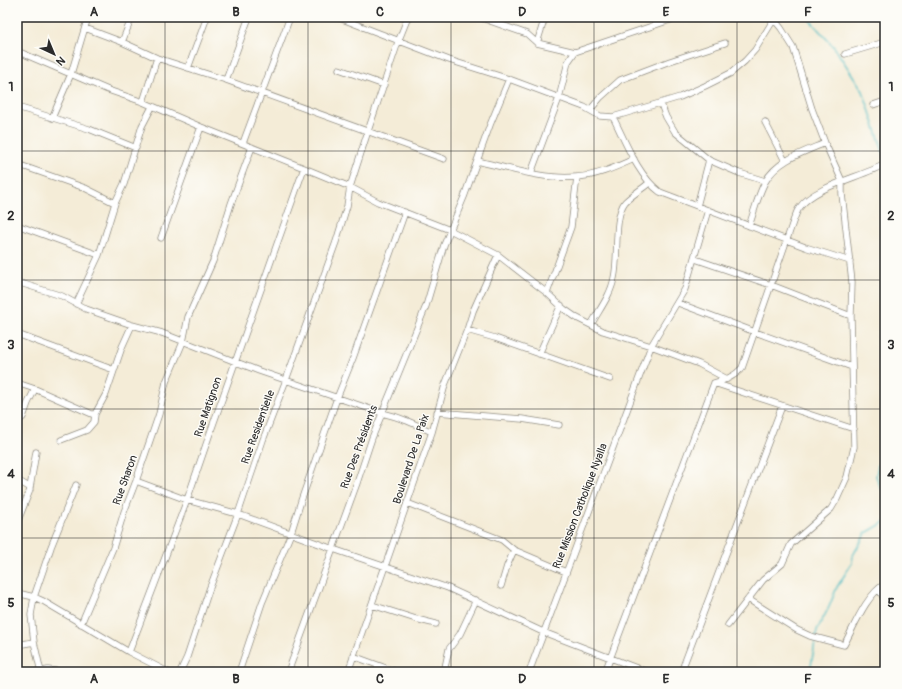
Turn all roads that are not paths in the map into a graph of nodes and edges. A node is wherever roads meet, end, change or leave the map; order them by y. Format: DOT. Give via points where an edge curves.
graph roads {
  1 [pos="88,17"];
  2 [pos="132,17"];
  3 [pos="207,17"];
  4 [pos="249,17"];
  5 [pos="290,17"];
  6 [pos="337,17"];
  7 [pos="408,17"];
  8 [pos="479,17"];
  9 [pos="544,17"];
  10 [pos="678,17"];
  11 [pos="773,18"];
  12 [pos="491,19"];
  13 [pos="662,20"];
  14 [pos="85,28"];
  15 [pos="122,42"];
  16 [pos="398,42"];
  17 [pos="885,42"];
  18 [pos="537,43"];
  19 [pos="725,43"];
  20 [pos="17,51"];
  21 [pos="575,52"];
  22 [pos="845,54"];
  23 [pos="157,58"];
  24 [pos="188,68"];
  25 [pos="339,69"];
  26 [pos="71,74"];
  27 [pos="509,79"];
  28 [pos="226,80"];
  29 [pos="384,85"];
  30 [pos="262,93"];
  31 [pos="559,98"];
  32 [pos="885,101"];
  33 [pos="143,102"];
  34 [pos="661,104"];
  35 [pos="873,105"];
  36 [pos="152,107"];
  37 [pos="17,108"];
  38 [pos="590,110"];
  39 [pos="613,117"];
  40 [pos="52,118"];
  41 [pos="765,122"];
  42 [pos="201,127"];
  43 [pos="368,131"];
  44 [pos="243,143"];
  45 [pos="825,143"];
  46 [pos="252,147"];
  47 [pos="136,148"];
  48 [pos="444,159"];
  49 [pos="634,159"];
  50 [pos="709,160"];
  51 [pos="477,161"];
  52 [pos="785,161"];
  53 [pos="17,164"];
  54 [pos="885,164"];
  55 [pos="304,168"];
  56 [pos="532,173"];
  57 [pos="577,177"];
  58 [pos="766,181"];
  59 [pos="842,181"];
  60 [pos="649,183"];
  61 [pos="350,188"];
  62 [pos="115,203"];
  63 [pos="697,206"];
  64 [pos="708,210"];
  65 [pos="405,212"];
  66 [pos="17,225"];
  67 [pos="749,226"];
  68 [pos="450,230"];
  69 [pos="161,238"];
  70 [pos="787,240"];
  71 [pos="99,255"];
  72 [pos="498,255"];
  73 [pos="695,259"];
  74 [pos="850,261"];
  75 [pos="17,282"];
  76 [pos="771,285"];
  77 [pos="547,293"];
  78 [pos="678,303"];
  79 [pos="76,304"];
  80 [pos="560,305"];
  81 [pos="851,316"];
  82 [pos="132,325"];
  83 [pos="591,325"];
  84 [pos="467,330"];
  85 [pos="755,332"];
  86 [pos="17,334"];
  87 [pos="183,342"];
  88 [pos="650,346"];
  89 [pos="539,354"];
  90 [pos="235,360"];
  91 [pos="852,367"];
  92 [pos="114,370"];
  93 [pos="610,379"];
  94 [pos="727,379"];
  95 [pos="286,380"];
  96 [pos="17,383"];
  97 [pos="714,383"];
  98 [pos="35,388"];
  99 [pos="337,398"];
  100 [pos="782,406"];
  101 [pos="437,412"];
  102 [pos="382,413"];
  103 [pos="95,414"];
  104 [pos="17,418"];
  105 [pos="559,425"];
  106 [pos="854,429"];
  107 [pos="432,432"];
  108 [pos="61,440"];
  109 [pos="36,452"];
  110 [pos="17,480"];
  111 [pos="136,481"];
  112 [pos="76,485"];
  113 [pos="30,488"];
  114 [pos="187,500"];
  115 [pos="407,503"];
  116 [pos="238,514"];
  117 [pos="17,523"];
  118 [pos="291,533"];
  119 [pos="333,549"];
  120 [pos="514,550"];
  121 [pos="386,566"];
  122 [pos="566,572"];
  123 [pos="885,584"];
  124 [pos="501,586"];
  125 [pos="879,589"];
  126 [pos="17,593"];
  127 [pos="34,597"];
  128 [pos="748,599"];
  129 [pos="476,600"];
  130 [pos="885,601"];
  131 [pos="372,605"];
  132 [pos="81,624"];
  133 [pos="436,624"];
  134 [pos="728,625"];
  135 [pos="544,632"];
  136 [pos="34,642"];
  137 [pos="17,645"];
  138 [pos="129,652"];
  139 [pos="353,656"];
  140 [pos="610,658"];
  141 [pos="885,665"];
  142 [pos="394,671"];
  143 [pos="39,672"];
  144 [pos="63,672"];
  145 [pos="168,672"];
  146 [pos="180,672"];
  147 [pos="239,672"];
  148 [pos="288,672"];
  149 [pos="348,672"];
  150 [pos="444,672"];
  151 [pos="528,672"];
  152 [pos="605,672"];
  153 [pos="646,672"];
  154 [pos="681,672"];
  155 [pos="883,672"];
  1 -- 14 [label="street"];
  2 -- 15 [label="street"];
  3 -- 24 [label="street"];
  4 -- 28 [label="street"];
  5 -- 30 [label="street"];
  6 -- 16 [label="street"];
  7 -- 16 [label="street, Rue Residentielle"];
  8 -- 12 [label="street"];
  9 -- 18 [label="street"];
  10 -- 13 [label="street"];
  11 -- 34 [label="street" via="755,50 731,72"];
  11 -- 45 [label="street" via="793,47"];
  12 -- 18 [label="street" via="527,34"];
  13 -- 21 [label="street"];
  14 -- 15 [label="street"];
  14 -- 26 [label="street"];
  15 -- 23 [label="street"];
  16 -- 27 [label="street"];
  16 -- 29 [label="street, Rue Residentielle"];
  17 -- 22 [label="street"];
  18 -- 21 [label="street"];
  19 -- 38 [label="street" via="620,80"];
  20 -- 26 [label="street"];
  21 -- 31 [label="street" via="568,62"];
  23 -- 24 [label="street"];
  23 -- 33 [label="street"];
  24 -- 28 [label="street"];
  25 -- 29 [label="street"];
  26 -- 33 [label="street"];
  26 -- 40 [label="street"];
  27 -- 31 [label="street"];
  27 -- 51 [label="street, Rue Des Présidents"];
  28 -- 30 [label="street"];
  29 -- 43 [label="street, Rue Residentielle"];
  30 -- 43 [label="street"];
  30 -- 44 [label="street"];
  31 -- 38 [label="street"];
  31 -- 56 [label="street"];
  32 -- 35 [label="street"];
  33 -- 36 [label="street"];
  34 -- 39 [label="street"];
  34 -- 50 [label="street" via="675,132"];
  36 -- 42 [label="street"];
  36 -- 47 [label="street" via="142,126"];
  37 -- 40 [label="street"];
  38 -- 39 [label="street" via="600,116"];
  39 -- 49 [label="street"];
  40 -- 47 [label="street" via="89,129"];
  41 -- 52 [label="street"];
  42 -- 44 [label="street"];
  42 -- 69 [label="street"];
  43 -- 48 [label="street"];
  43 -- 61 [label="street, Rue Residentielle"];
  44 -- 46 [label="street"];
  45 -- 52 [label="street"];
  45 -- 59 [label="street"];
  46 -- 55 [label="street"];
  46 -- 87 [label="street, Rue Sharon" via="213,261 188,317"];
  47 -- 62 [label="street"];
  49 -- 57 [label="street" via="605,171"];
  49 -- 60 [label="street"];
  50 -- 58 [label="street"];
  50 -- 63 [label="street"];
  51 -- 56 [label="street"];
  51 -- 68 [label="street, Rue Des Présidents"];
  52 -- 58 [label="street"];
  53 -- 62 [label="street" via="84,188"];
  54 -- 59 [label="street"];
  55 -- 61 [label="street"];
  55 -- 90 [label="street, Rue Matignon"];
  56 -- 57 [label="street" via="548,177"];
  57 -- 77 [label="street" via="570,227"];
  58 -- 67 [label="street"];
  59 -- 70 [label="street" via="820,192 800,207"];
  59 -- 74 [label="street"];
  60 -- 63 [label="street" via="660,192"];
  60 -- 83 [label="street" via="626,201 620,213 615,278"];
  61 -- 65 [label="street"];
  61 -- 95 [label="street, Rue Residentielle" via="336,242"];
  62 -- 71 [label="street"];
  63 -- 64 [label="street"];
  64 -- 67 [label="street"];
  64 -- 73 [label="street, Rue Mission Catholique Nyalla"];
  65 -- 68 [label="street"];
  65 -- 99 [label="street" via="354,358"];
  66 -- 71 [label="street"];
  67 -- 70 [label="street"];
  68 -- 72 [label="street"];
  68 -- 102 [label="street, Rue Des Présidents" via="426,306"];
  70 -- 74 [label="street"];
  70 -- 76 [label="street"];
  71 -- 79 [label="street"];
  72 -- 77 [label="street"];
  72 -- 84 [label="street, Boulevard De La Paix"];
  73 -- 76 [label="street"];
  73 -- 78 [label="street, Rue Mission Catholique Nyalla"];
  74 -- 81 [label="street"];
  75 -- 79 [label="street" via="62,296"];
  76 -- 81 [label="street"];
  76 -- 85 [label="street"];
  77 -- 80 [label="street"];
  78 -- 85 [label="street"];
  78 -- 88 [label="street, Rue Mission Catholique Nyalla"];
  79 -- 82 [label="street"];
  80 -- 83 [label="street"];
  80 -- 89 [label="street"];
  81 -- 91 [label="street"];
  82 -- 87 [label="street"];
  82 -- 92 [label="street"];
  83 -- 88 [label="street"];
  84 -- 89 [label="street"];
  84 -- 101 [label="street, Boulevard De La Paix"];
  85 -- 91 [label="street"];
  85 -- 94 [label="street" via="742,368"];
  86 -- 92 [label="street"];
  87 -- 90 [label="street"];
  87 -- 111 [label="street, Rue Sharon" via="166,382 159,414"];
  88 -- 94 [label="street" via="698,364"];
  88 -- 122 [label="street, Rue Mission Catholique Nyalla"];
  89 -- 93 [label="street"];
  90 -- 95 [label="street"];
  90 -- 114 [label="street, Rue Matignon"];
  91 -- 106 [label="street"];
  92 -- 103 [label="street" via="106,394"];
  94 -- 97 [label="street"];
  95 -- 99 [label="street"];
  95 -- 116 [label="street, Rue Residentielle"];
  96 -- 98 [label="street"];
  97 -- 100 [label="street"];
  97 -- 140 [label="street"];
  98 -- 103 [label="street"];
  98 -- 104 [label="street" via="23,417"];
  99 -- 102 [label="street"];
  99 -- 118 [label="street"];
  100 -- 106 [label="street"];
  100 -- 154 [label="street"];
  101 -- 105 [label="street" via="478,414"];
  101 -- 107 [label="street, Boulevard De La Paix"];
  102 -- 107 [label="street" via="398,416"];
  102 -- 119 [label="street, Rue Des Présidents"];
  103 -- 108 [label="street" via="94,422 87,430"];
  106 -- 128 [label="street" via="853,454 838,499 827,514 791,544 782,564 763,580"];
  107 -- 115 [label="street, Boulevard De La Paix"];
  109 -- 113 [label="street"];
  110 -- 113 [label="street"];
  111 -- 114 [label="street"];
  111 -- 132 [label="street, Rue Sharon" via="113,548"];
  112 -- 127 [label="street"];
  113 -- 117 [label="street"];
  114 -- 116 [label="street"];
  114 -- 138 [label="street, Rue Matignon"];
  115 -- 120 [label="street" via="502,540"];
  115 -- 121 [label="street, Boulevard De La Paix"];
  116 -- 118 [label="street"];
  116 -- 146 [label="street, Rue Residentielle"];
  118 -- 119 [label="street"];
  118 -- 147 [label="street" via="262,603"];
  119 -- 121 [label="street"];
  119 -- 148 [label="street, Rue Des Présidents"];
  120 -- 122 [label="street"];
  120 -- 124 [label="street"];
  121 -- 129 [label="street"];
  121 -- 131 [label="street, Boulevard De La Paix"];
  122 -- 135 [label="street, Rue Mission Catholique Nyalla"];
  123 -- 125 [label="street"];
  125 -- 128 [label="street" via="864,607 844,645 797,630"];
  125 -- 130 [label="street"];
  126 -- 127 [label="street"];
  127 -- 132 [label="street"];
  127 -- 136 [label="street" via="31,615"];
  128 -- 134 [label="street"];
  129 -- 135 [label="street"];
  129 -- 150 [label="street" via="460,634 449,649"];
  131 -- 133 [label="street"];
  131 -- 139 [label="street, Boulevard De La Paix"];
  132 -- 138 [label="street"];
  135 -- 140 [label="street"];
  135 -- 151 [label="street, Rue Mission Catholique Nyalla"];
  136 -- 137 [label="street"];
  136 -- 143 [label="street"];
  138 -- 145 [label="street"];
  139 -- 142 [label="street"];
  139 -- 149 [label="street, Boulevard De La Paix"];
  140 -- 152 [label="street"];
  140 -- 153 [label="street"];
  141 -- 155 [label="street"];
  143 -- 144 [label="street"];
}
